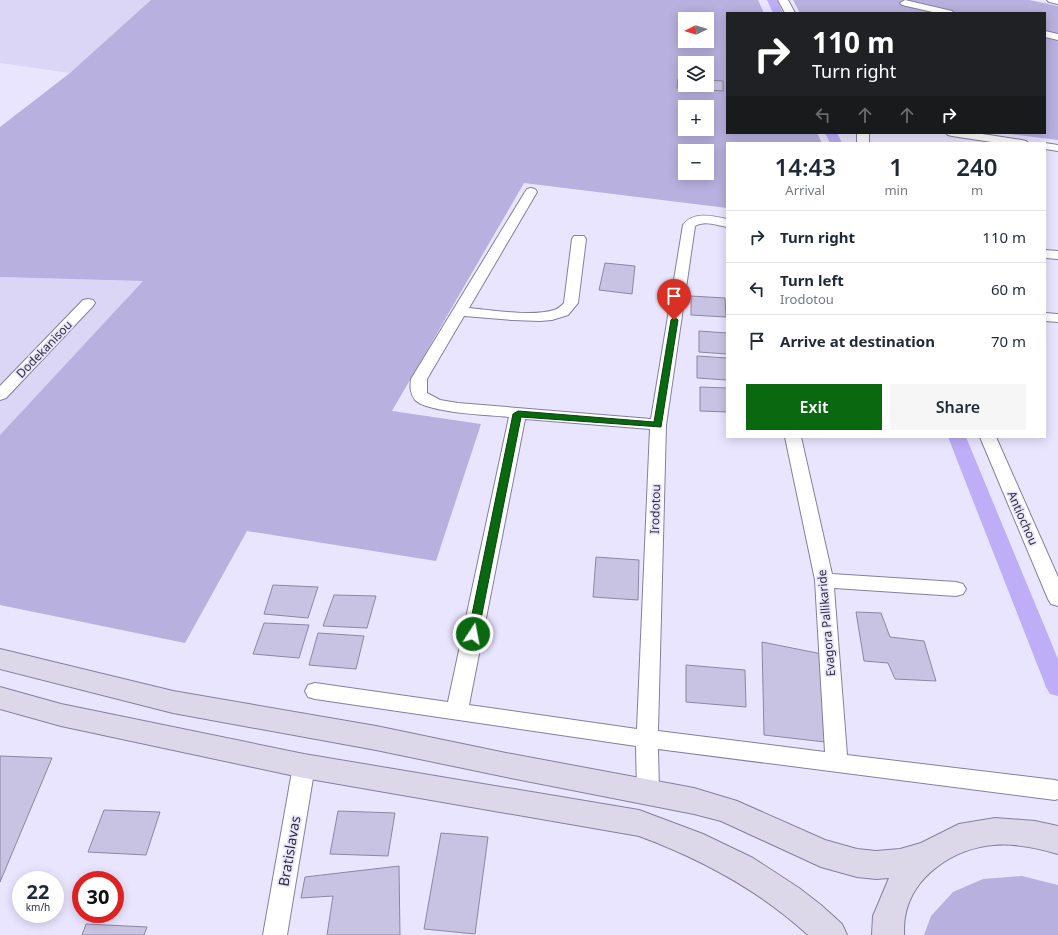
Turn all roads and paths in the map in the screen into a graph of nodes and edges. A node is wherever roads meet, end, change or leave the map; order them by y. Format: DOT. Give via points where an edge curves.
graph roads {
  1 [pos="783,0"];
  2 [pos="1052,0"];
  3 [pos="1058,1"];
  4 [pos="905,4"];
  5 [pos="789,12"];
  6 [pos="944,12"];
  7 [pos="1046,34"];
  8 [pos="1058,37"];
  9 [pos="959,134"];
  10 [pos="1015,142"];
  11 [pos="1046,146"];
  12 [pos="1058,148"];
  13 [pos="531,192"];
  14 [pos="726,223"];
  15 [pos="579,238"];
  16 [pos="1046,254"];
  17 [pos="1058,255"];
  18 [pos="88,303"];
  19 [pos="460,311"];
  20 [pos="1046,317"];
  21 [pos="1058,318"];
  22 [pos="0,395"];
  23 [pos="518,414"];
  24 [pos="658,425"];
  25 [pos="794,438"];
  26 [pos="988,438"];
  27 [pos="824,580"];
  28 [pos="956,589"];
  29 [pos="1058,599"];
  30 [pos="0,659"];
  31 [pos="315,691"];
  32 [pos="0,698"];
  33 [pos="458,711"];
  34 [pos="647,739"];
  35 [pos="838,763"];
  36 [pos="304,766"];
  37 [pos="1055,790"];
  38 [pos="648,791"];
  39 [pos="1058,840"];
  40 [pos="928,855"];
  41 [pos="275,935"];
  42 [pos="831,935"];
  43 [pos="888,935"];
  1 -- 5 [label="street"];
  2 -- 3 [label="street"];
  4 -- 6 [label="street"];
  7 -- 8 [label="street"];
  9 -- 10 [label="street"];
  11 -- 12 [label="street"];
  13 -- 19 [label="street"];
  14 -- 24 [label="street, Irodotou" via="700,219 689,224"];
  15 -- 19 [label="street" via="571,303 567,309 544,316"];
  16 -- 17 [label="street"];
  18 -- 22 [label="street, Dodekanisou"];
  19 -- 23 [label="street" via="419,379 419,392 422,398 452,406"];
  20 -- 21 [label="street"];
  23 -- 24 [label="street"];
  23 -- 33 [label="street"];
  24 -- 34 [label="street, Irodotou"];
  25 -- 27 [label="street, Evagora Pallikaride"];
  26 -- 29 [label="street, Antiochou"];
  27 -- 28 [label="street"];
  27 -- 35 [label="street, Evagora Pallikaride"];
  30 -- 38 [label="main road" via="172,702 376,738"];
  31 -- 33 [label="street"];
  32 -- 36 [label="main road" via="61,715"];
  33 -- 34 [label="street"];
  34 -- 35 [label="street"];
  34 -- 38 [label="street, Irodotou"];
  35 -- 37 [label="street"];
  36 -- 41 [label="street, Bratislavas"];
  36 -- 42 [label="main road" via="639,823 690,842 749,871 796,904"];
  38 -- 40 [label="main road" via="727,810 821,853 857,863 890,865"];
  39 -- 40 [label="main road" via="1036,834 995,832 959,838"];
  40 -- 43 [label="main road" via="903,881 889,916"];
}
